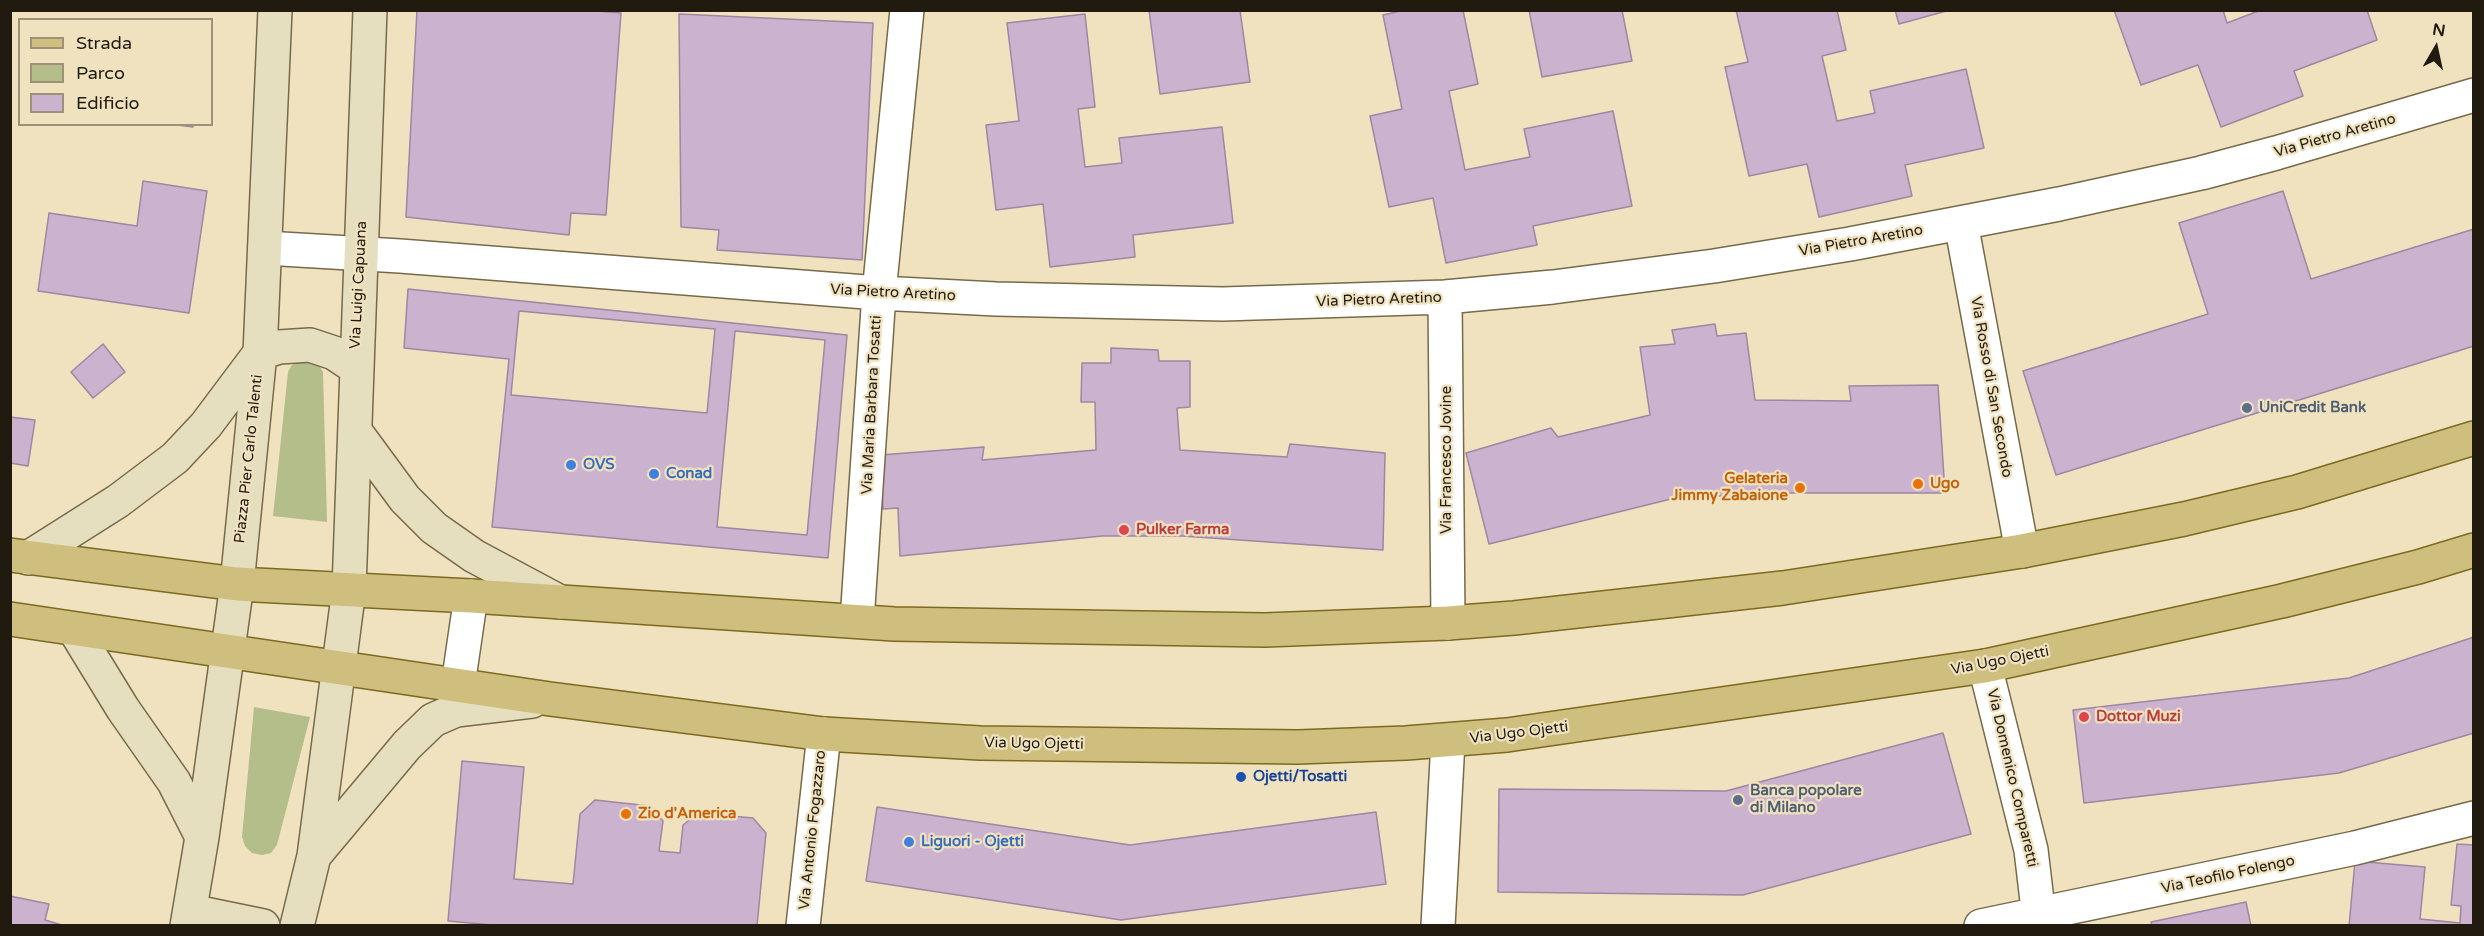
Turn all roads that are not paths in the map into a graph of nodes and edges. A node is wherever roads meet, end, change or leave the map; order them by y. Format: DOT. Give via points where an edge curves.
graph roads {
  1 [pos="275,10"];
  2 [pos="370,10"];
  3 [pos="907,10"];
  4 [pos="2474,95"];
  5 [pos="1961,223"];
  6 [pos="265,248"];
  7 [pos="360,254"];
  8 [pos="879,293"];
  9 [pos="1445,297"];
  10 [pos="260,353"];
  11 [pos="355,367"];
  12 [pos="354,431"];
  13 [pos="2474,438"];
  14 [pos="2022,550"];
  15 [pos="2474,550"];
  16 [pos="20,556"];
  17 [pos="237,584"];
  18 [pos="349,589"];
  19 [pos="471,596"];
  20 [pos="560,602"];
  21 [pos="10,619"];
  22 [pos="857,621"];
  23 [pos="1448,624"];
  24 [pos="74,629"];
  25 [pos="228,652"];
  26 [pos="1985,666"];
  27 [pos="339,669"];
  28 [pos="458,685"];
  29 [pos="550,699"];
  30 [pos="824,734"];
  31 [pos="1448,741"];
  32 [pos="2474,818"];
  33 [pos="202,837"];
  34 [pos="314,856"];
  35 [pos="189,918"];
  36 [pos="2039,919"];
  37 [pos="262,926"];
  38 [pos="297,926"];
  39 [pos="803,926"];
  40 [pos="1438,926"];
  41 [pos="1981,926"];
  1 -- 6 [label="street"];
  2 -- 7 [label="street, Via Luigi Capuana"];
  3 -- 8 [label="street, Via Maria Barbara Tosatti"];
  4 -- 5 [label="street, Via Pietro Aretino" via="2200,173"];
  5 -- 9 [label="street, Via Pietro Aretino" via="1714,266"];
  5 -- 14 [label="street, Via Rosso di San Secondo"];
  6 -- 7 [label="street, Via Pietro Aretino"];
  6 -- 10 [label="street"];
  7 -- 8 [label="street, Via Pietro Aretino"];
  7 -- 11 [label="street, Via Luigi Capuana"];
  8 -- 9 [label="street, Via Pietro Aretino" via="1180,304"];
  8 -- 22 [label="street, Via Maria Barbara Tosatti"];
  9 -- 23 [label="street, Via Francesco Jovine"];
  10 -- 11 [label="street, Via Luigi Capuana" via="294,344 310,345 334,353"];
  10 -- 16 [label="street, Piazza Pier Carlo Talenti" via="206,425 175,458 118,501"];
  10 -- 17 [label="street, Piazza Pier Carlo Talenti"];
  11 -- 12 [label="street"];
  12 -- 18 [label="street"];
  12 -- 20 [label="street" via="405,499 434,528 474,556"];
  13 -- 14 [label="main road" via="2297,492 2184,519"];
  14 -- 23 [label="main road" via="1783,588"];
  15 -- 26 [label="main road, Via Ugo Ojetti" via="2292,598"];
  16 -- 17 [label="main road, Piazza Pier Carlo Talenti"];
  17 -- 18 [label="main road, Piazza Pier Carlo Talenti"];
  17 -- 25 [label="street, Piazza Pier Carlo Talenti"];
  18 -- 19 [label="main road, Piazza Pier Carlo Talenti"];
  18 -- 27 [label="street"];
  19 -- 20 [label="main road, Piazza Pier Carlo Talenti"];
  19 -- 28 [label="street"];
  20 -- 22 [label="main road"];
  21 -- 24 [label="main road"];
  22 -- 23 [label="main road" via="1254,630"];
  24 -- 25 [label="main road"];
  24 -- 33 [label="street" via="174,782"];
  25 -- 27 [label="main road"];
  25 -- 33 [label="street, Piazza Pier Carlo Talenti"];
  26 -- 31 [label="main road, Via Ugo Ojetti" via="1558,729"];
  26 -- 36 [label="street, Via Domenico Comparetti" via="2031,850"];
  27 -- 28 [label="main road"];
  27 -- 34 [label="street"];
  28 -- 29 [label="main road"];
  29 -- 30 [label="main road, Via Ugo Ojetti"];
  29 -- 34 [label="street" via="456,710 433,720 407,745"];
  30 -- 31 [label="main road, Via Ugo Ojetti" via="980,743 1148,746 1298,747"];
  30 -- 39 [label="street, Via Antonio Fogazzaro"];
  31 -- 40 [label="street"];
  32 -- 36 [label="street, Via Teofilo Folengo"];
  33 -- 35 [label="street, Piazza Pier Carlo Talenti"];
  34 -- 38 [label="street"];
  35 -- 37 [label="street"];
  36 -- 41 [label="street, Via Teofilo Folengo"];
}
